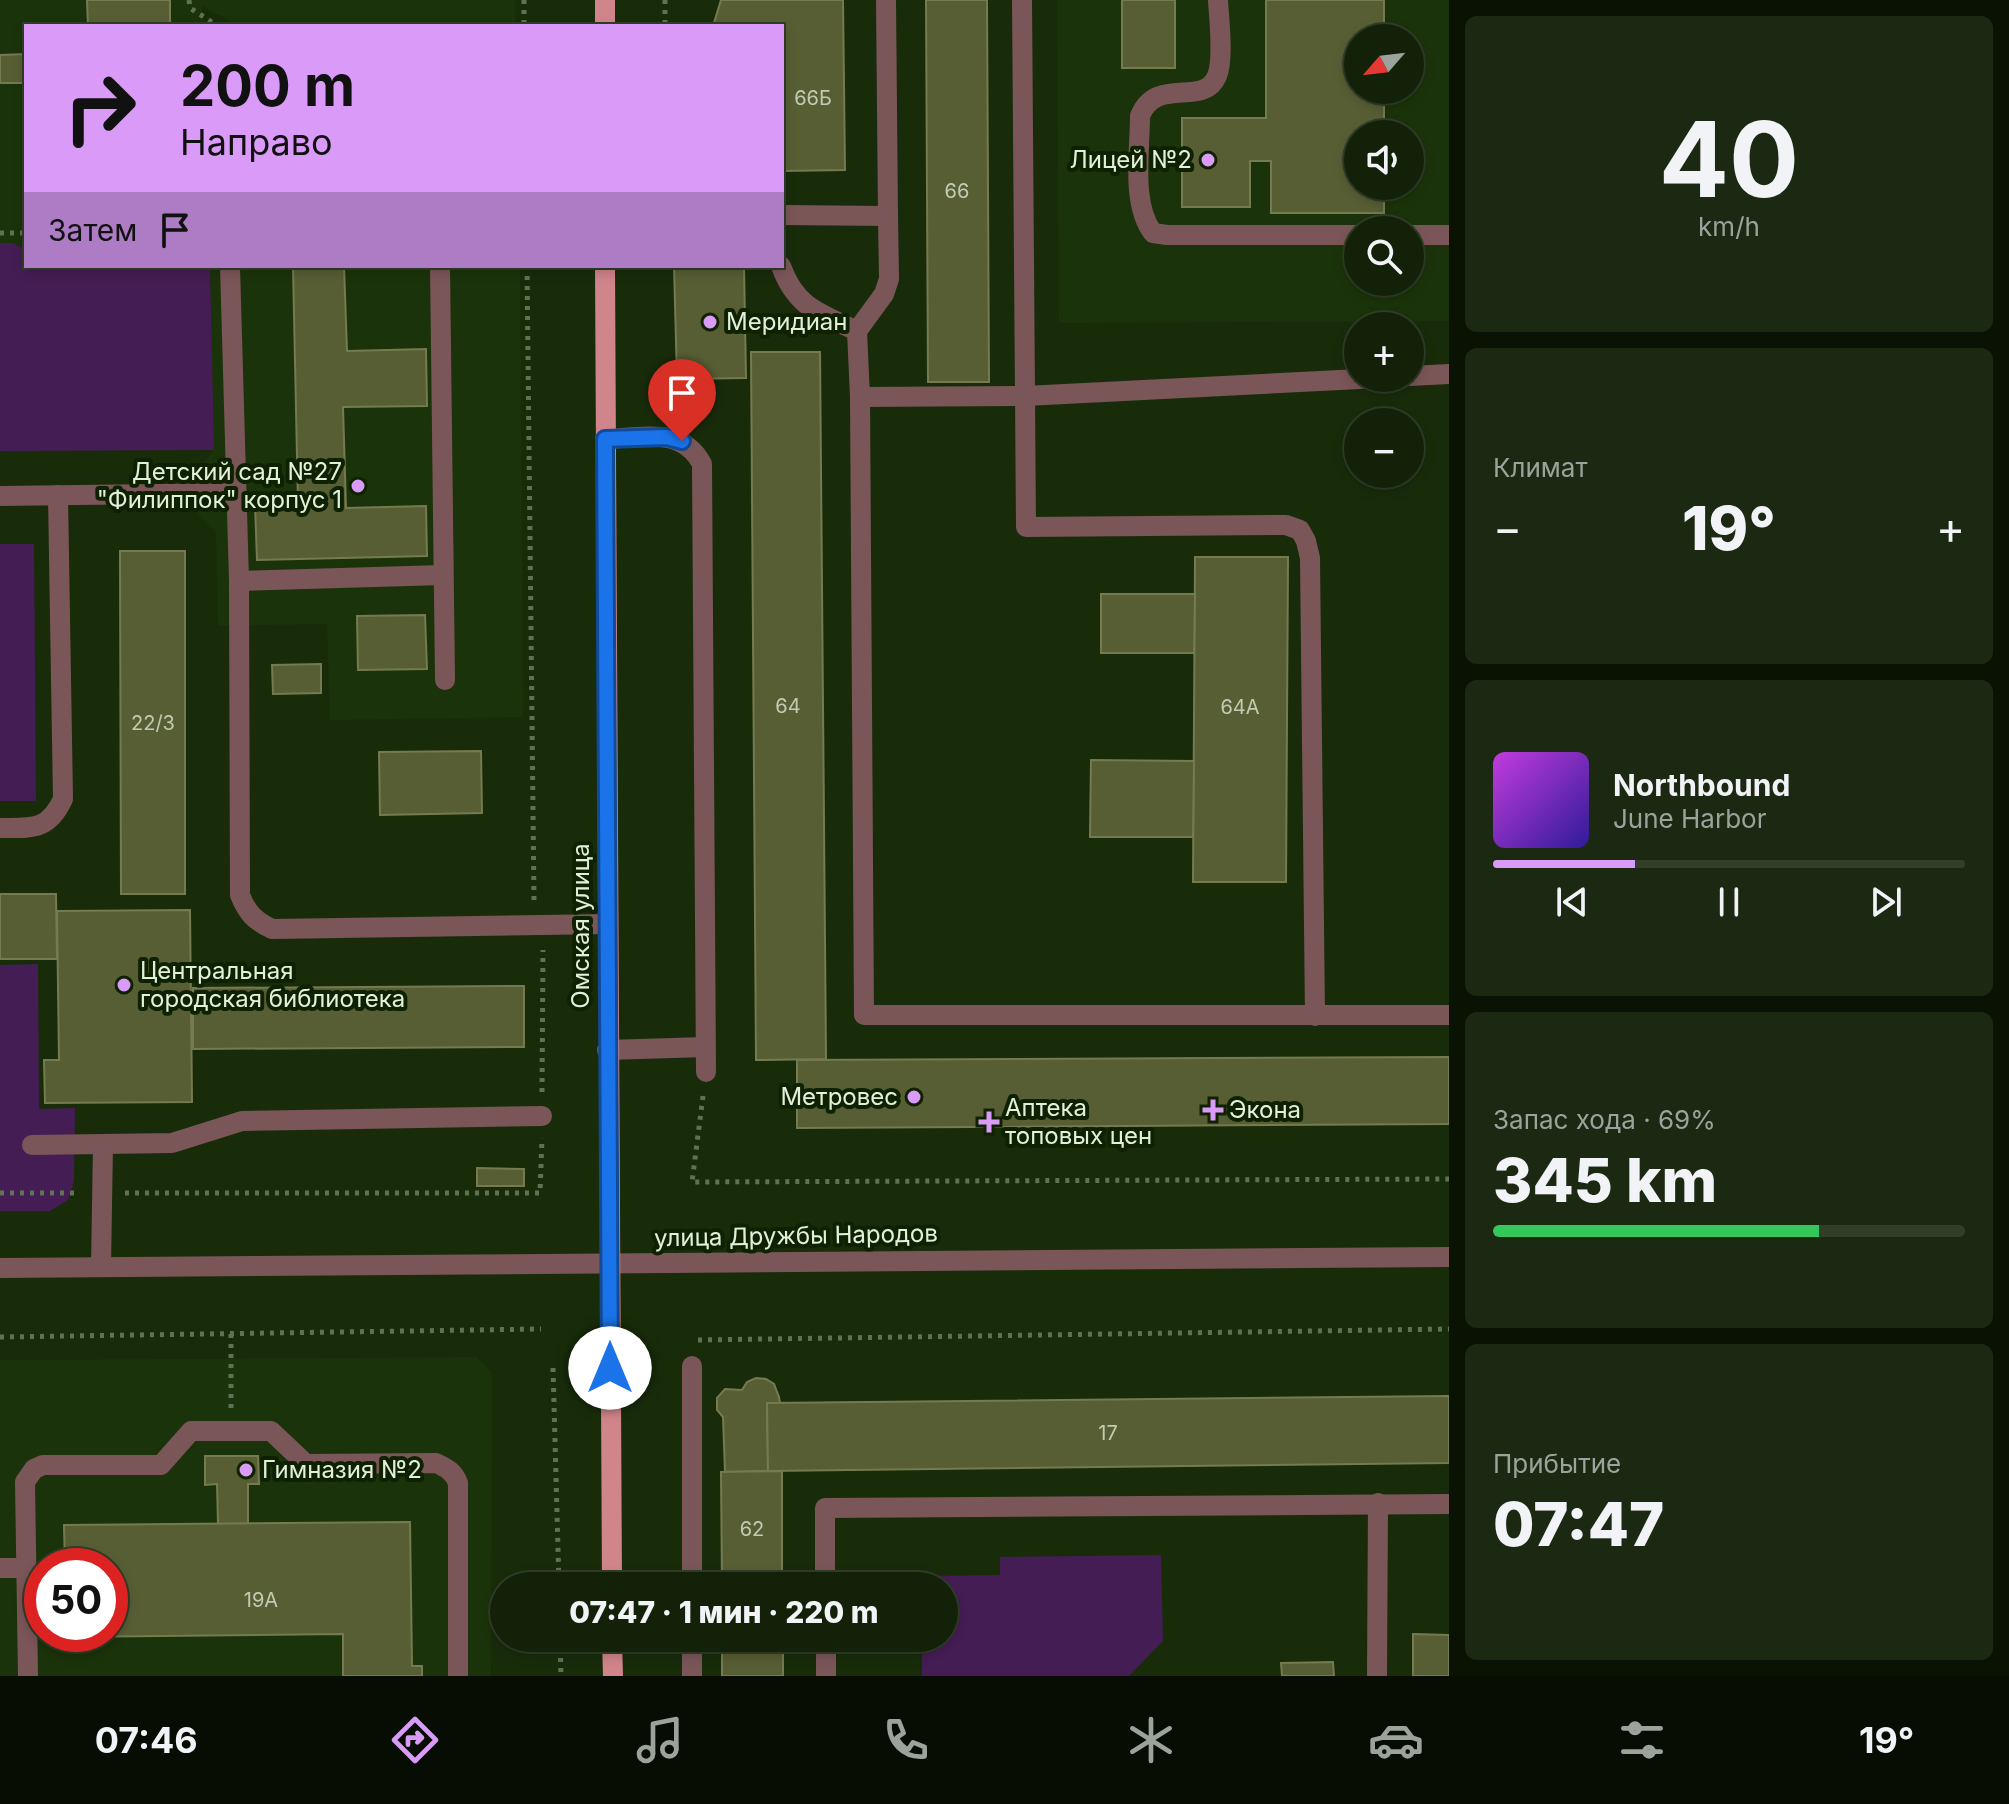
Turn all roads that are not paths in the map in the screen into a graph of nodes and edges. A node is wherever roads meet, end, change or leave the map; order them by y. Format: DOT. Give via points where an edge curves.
graph roads {
  1 [pos="605,0"];
  2 [pos="886,0"];
  3 [pos="1022,0"];
  4 [pos="1218,0"];
  5 [pos="605,24"];
  6 [pos="784,215"];
  7 [pos="888,216"];
  8 [pos="1344,235"];
  9 [pos="1424,235"];
  10 [pos="1449,235"];
  11 [pos="230,268"];
  12 [pos="440,268"];
  13 [pos="605,268"];
  14 [pos="782,268"];
  15 [pos="857,331"];
  16 [pos="1449,374"];
  17 [pos="1424,375"];
  18 [pos="1344,380"];
  19 [pos="1025,396"];
  20 [pos="860,397"];
  21 [pos="605,439"];
  22 [pos="235,493"];
  23 [pos="58,495"];
  24 [pos="0,496"];
  25 [pos="443,575"];
  26 [pos="239,581"];
  27 [pos="445,680"];
  28 [pos="0,828"];
  29 [pos="607,924"];
  30 [pos="1449,1015"];
  31 [pos="1315,1016"];
  32 [pos="705,1047"];
  33 [pos="607,1050"];
  34 [pos="706,1072"];
  35 [pos="542,1116"];
  36 [pos="103,1144"];
  37 [pos="32,1145"];
  38 [pos="1449,1257"];
  39 [pos="609,1264"];
  40 [pos="101,1267"];
  41 [pos="0,1268"];
  42 [pos="692,1366"];
  43 [pos="1378,1503"];
  44 [pos="1449,1504"];
  45 [pos="26,1548"];
  46 [pos="0,1568"];
  47 [pos="24,1568"];
  48 [pos="612,1572"];
  49 [pos="692,1572"];
  50 [pos="825,1572"];
  51 [pos="28,1652"];
  52 [pos="612,1652"];
  53 [pos="692,1652"];
  54 [pos="826,1652"];
  55 [pos="28,1676"];
  56 [pos="458,1676"];
  57 [pos="613,1676"];
  58 [pos="692,1676"];
  59 [pos="826,1676"];
  60 [pos="1377,1676"];
  1 -- 5 [label="main road"];
  2 -- 7 [label="street"];
  3 -- 19 [label="street"];
  4 -- 8 [label="street" via="1217,76 1197,91 1157,95 1140,116 1144,221 1153,233 1167,235"];
  6 -- 7 [label="street"];
  7 -- 15 [label="street" via="889,279"];
  9 -- 10 [label="street"];
  11 -- 22 [label="street"];
  12 -- 25 [label="street"];
  13 -- 21 [label="main road, Омская улица"];
  14 -- 15 [label="street" via="804,305"];
  15 -- 20 [label="street"];
  16 -- 17 [label="street"];
  18 -- 19 [label="street"];
  19 -- 20 [label="street"];
  19 -- 31 [label="street" via="1026,527 1286,525 1300,530 1306,541"];
  20 -- 31 [label="street" via="864,1015"];
  21 -- 29 [label="main road, Омская улица"];
  21 -- 32 [label="street" via="667,437 695,451 702,464"];
  22 -- 23 [label="street"];
  22 -- 26 [label="street"];
  23 -- 24 [label="street"];
  23 -- 28 [label="street" via="63,799 45,823"];
  25 -- 26 [label="street"];
  25 -- 27 [label="street"];
  26 -- 29 [label="street" via="240,895 257,922 272,929"];
  29 -- 33 [label="main road, Омская улица"];
  30 -- 31 [label="street"];
  32 -- 33 [label="street"];
  32 -- 34 [label="street"];
  33 -- 39 [label="main road, Омская улица"];
  35 -- 36 [label="street" via="242,1121 172,1143"];
  36 -- 37 [label="street"];
  36 -- 40 [label="street"];
  38 -- 39 [label="street, улица Дружбы Народов"];
  39 -- 40 [label="street, улица Дружбы Народов"];
  39 -- 48 [label="main road, Омская улица"];
  40 -- 41 [label="street, улица Дружбы Народов"];
  42 -- 49 [label="street"];
  43 -- 44 [label="street"];
  43 -- 50 [label="street" via="825,1508"];
  43 -- 60 [label="street"];
  45 -- 56 [label="street" via="25,1482 34,1469 161,1465 191,1431 271,1431 306,1464 436,1463 447,1467 458,1483"];
  46 -- 47 [label="street"];
  51 -- 55 [label="street"];
  52 -- 57 [label="main road"];
  53 -- 58 [label="street"];
  54 -- 59 [label="street"];
}
